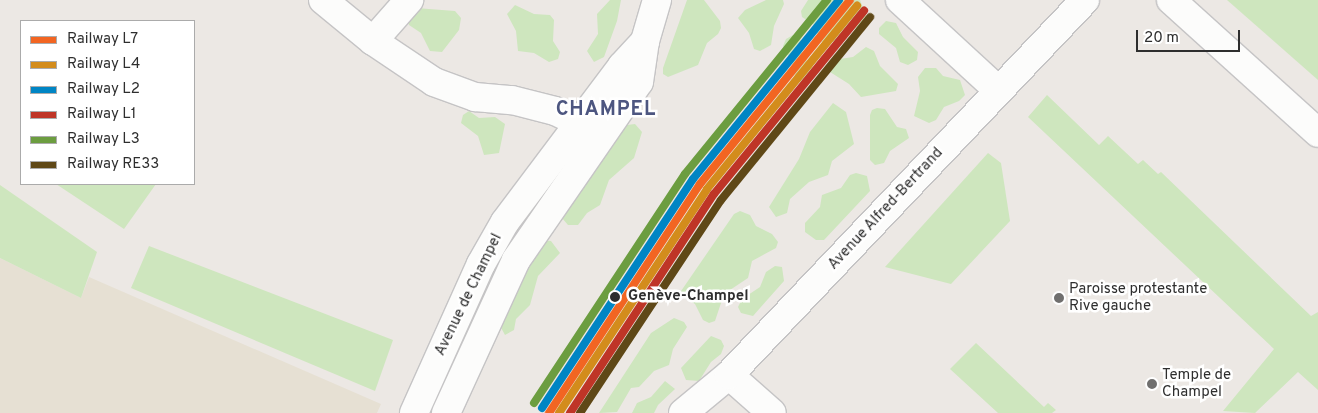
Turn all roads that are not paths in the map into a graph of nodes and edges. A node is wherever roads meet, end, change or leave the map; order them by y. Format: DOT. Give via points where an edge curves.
graph roads {
  1 [pos="323,0"];
  2 [pos="409,0"];
  3 [pos="657,0"];
  4 [pos="900,0"];
  5 [pos="1085,0"];
  6 [pos="1171,0"];
  7 [pos="373,41"];
  8 [pos="992,96"];
  9 [pos="590,131"];
  10 [pos="1318,133"];
  11 [pos="729,375"];
  12 [pos="414,413"];
  13 [pos="446,413"];
  14 [pos="683,413"];
  15 [pos="772,413"];
  1 -- 7 [label="street"];
  2 -- 7 [label="street"];
  3 -- 9 [label="street, Avenue de Champel" via="645,42 622,66"];
  4 -- 8 [label="street"];
  5 -- 8 [label="street, Avenue Alfred-Bertrand"];
  6 -- 10 [label="street"];
  7 -- 9 [label="street" via="434,82 474,97 532,104"];
  8 -- 11 [label="street, Avenue Alfred-Bertrand"];
  9 -- 12 [label="street, Avenue de Champel" via="516,206 480,264"];
  9 -- 13 [label="street, Avenue de Champel" via="516,260"];
  11 -- 14 [label="street, Avenue Alfred-Bertrand"];
  11 -- 15 [label="street"];
}
